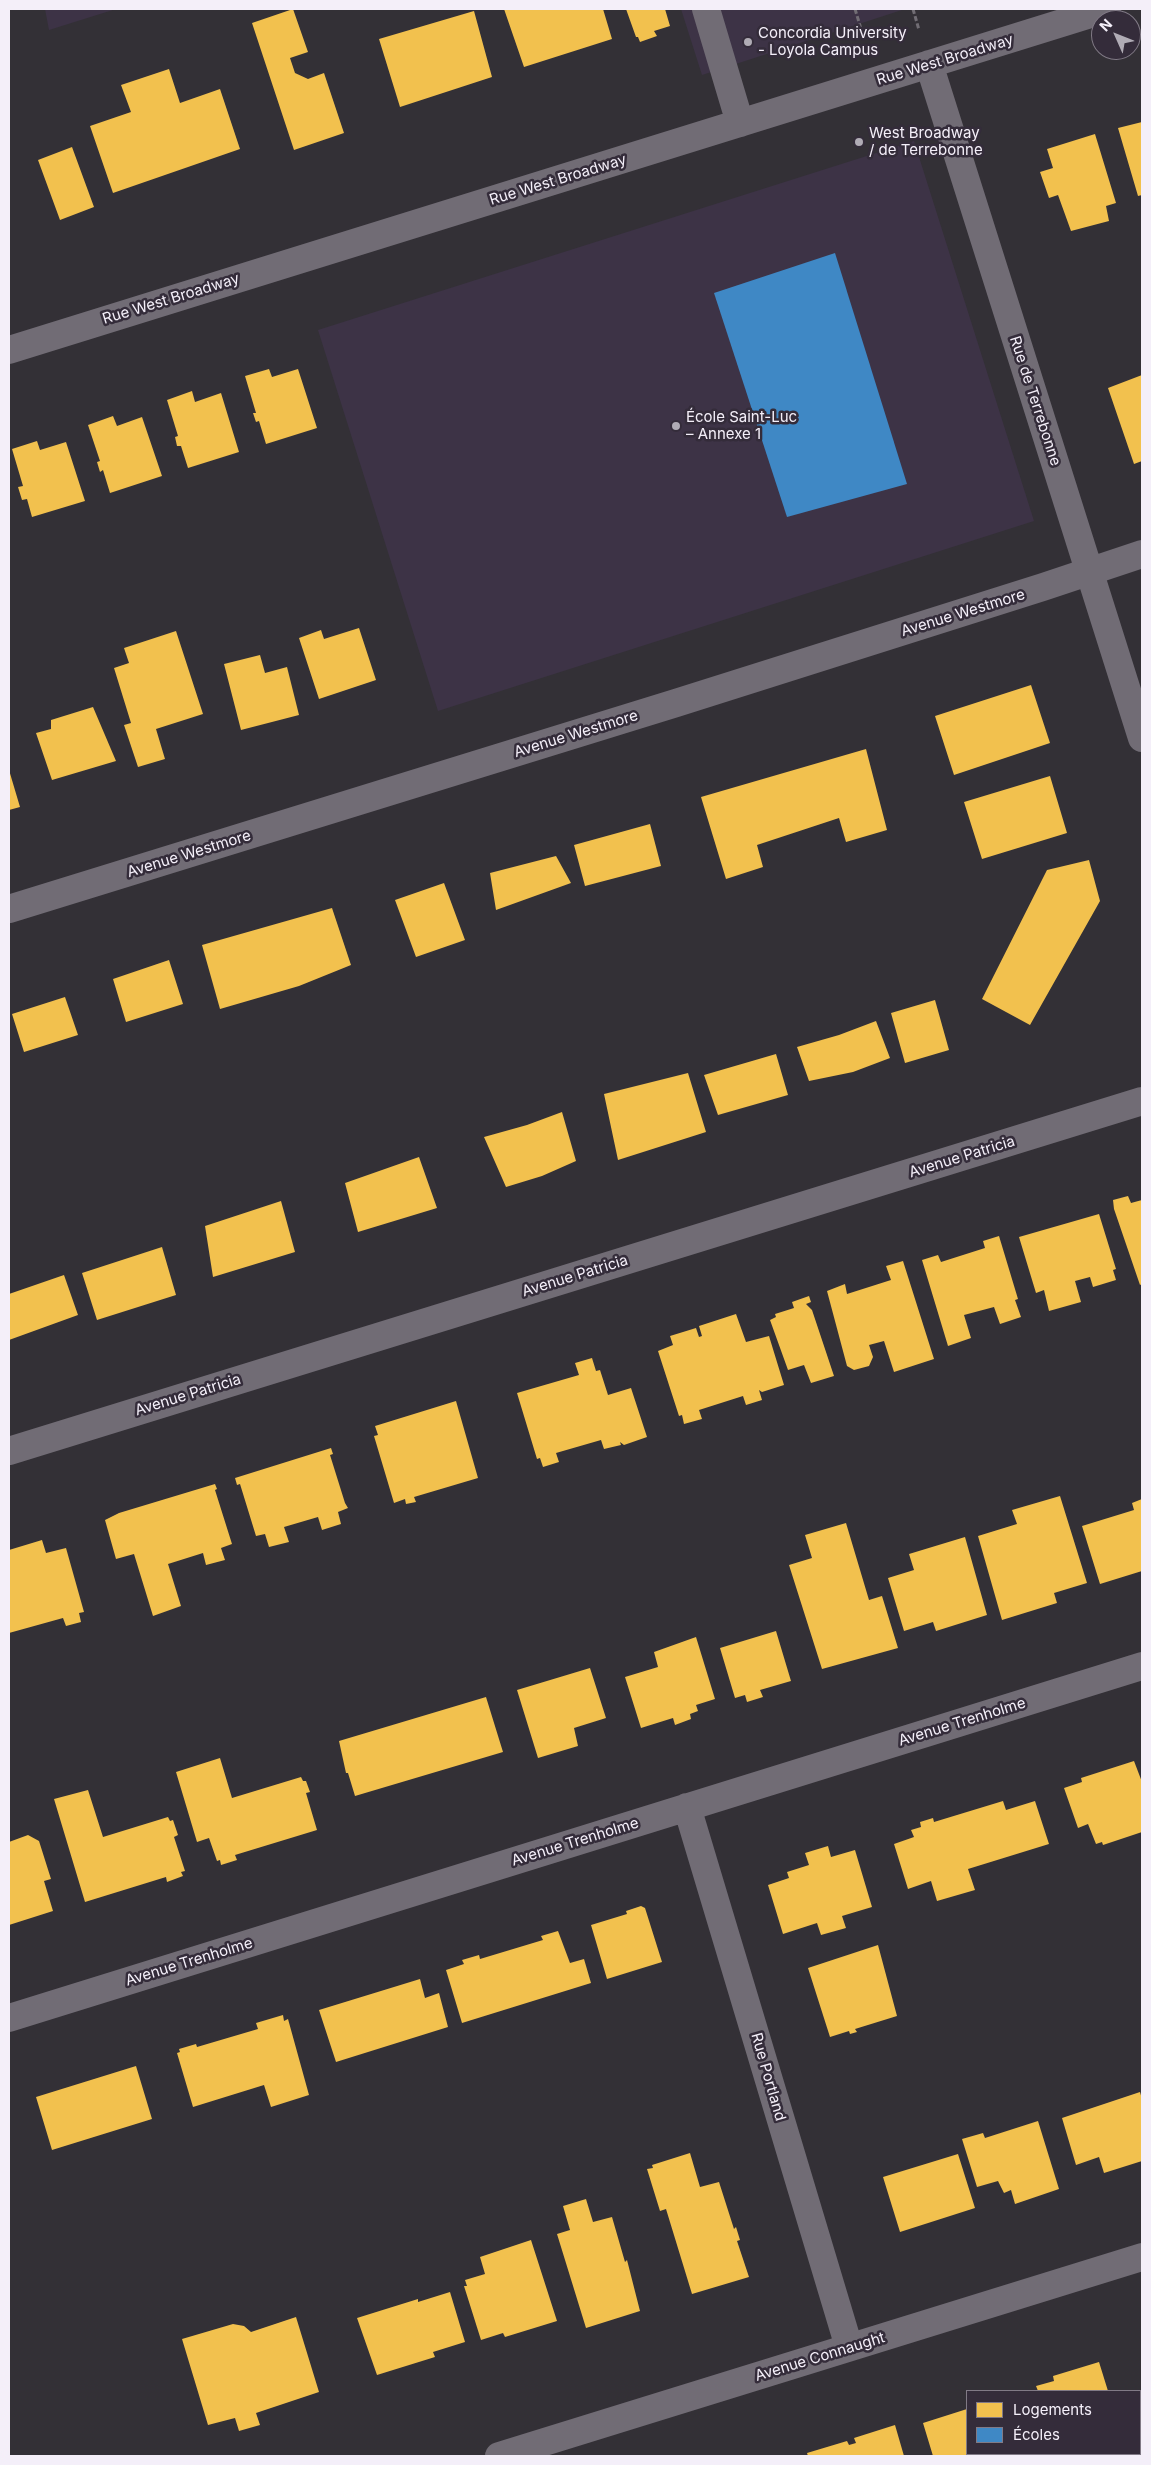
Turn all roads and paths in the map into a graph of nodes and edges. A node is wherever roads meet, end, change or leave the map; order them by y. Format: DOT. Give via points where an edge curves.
graph roads {
  1 [pos="706,9"];
  2 [pos="855,9"];
  3 [pos="913,9"];
  4 [pos="1107,9"];
  5 [pos="915,16"];
  6 [pos="862,32"];
  7 [pos="929,64"];
  8 [pos="740,123"];
  9 [pos="9,350"];
  10 [pos="1142,554"];
  11 [pos="1089,571"];
  12 [pos="1142,738"];
  13 [pos="9,909"];
  14 [pos="1142,1101"];
  15 [pos="9,1451"];
  16 [pos="1142,1666"];
  17 [pos="687,1807"];
  18 [pos="9,2018"];
  19 [pos="1142,2257"];
  20 [pos="848,2347"];
  21 [pos="499,2456"];
  1 -- 8 [label="street"];
  2 -- 6 [label="path"];
  3 -- 5 [label="path"];
  4 -- 7 [label="street, Rue West Broadway"];
  7 -- 8 [label="street, Rue West Broadway"];
  7 -- 11 [label="street, Rue de Terrebonne"];
  8 -- 9 [label="street, Rue West Broadway"];
  10 -- 11 [label="street, Avenue Westmore"];
  11 -- 12 [label="street, Rue de Terrebonne"];
  11 -- 13 [label="street, Avenue Westmore"];
  14 -- 15 [label="street, Avenue Patricia"];
  16 -- 17 [label="street, Avenue Trenholme"];
  17 -- 18 [label="street, Avenue Trenholme"];
  17 -- 20 [label="street, Rue Portland"];
  19 -- 20 [label="street, Avenue Connaught"];
  20 -- 21 [label="street, Avenue Connaught"];
}
